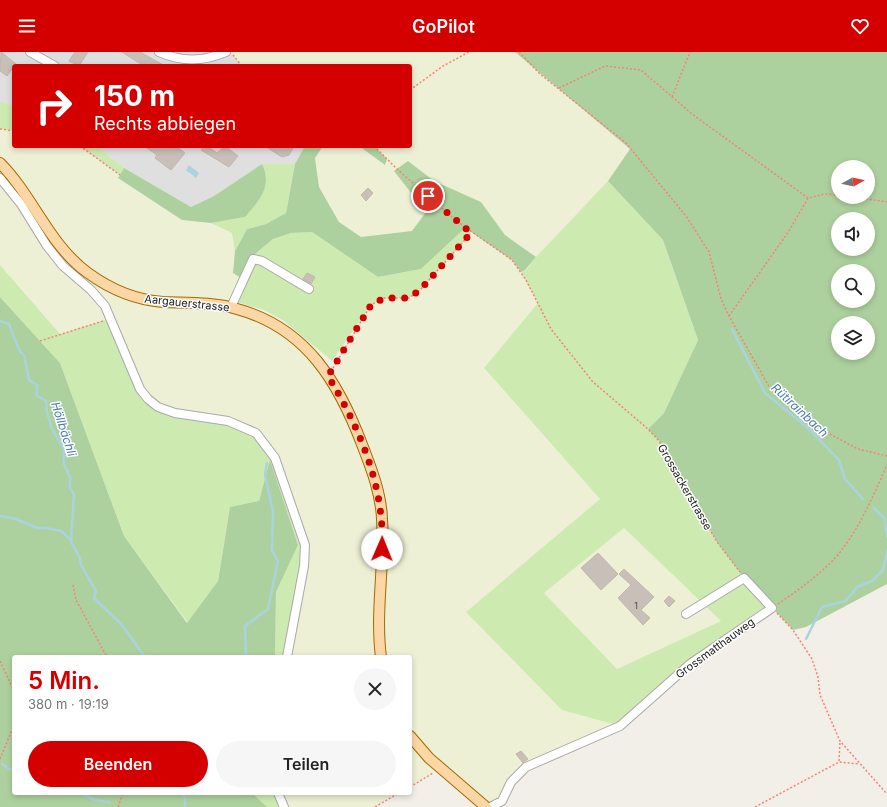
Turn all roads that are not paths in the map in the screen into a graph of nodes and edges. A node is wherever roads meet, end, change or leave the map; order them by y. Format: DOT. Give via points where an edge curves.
graph roads {
  1 [pos="30,52"];
  2 [pos="158,52"];
  3 [pos="226,52"];
  4 [pos="51,64"];
  5 [pos="0,163"];
  6 [pos="0,178"];
  7 [pos="309,289"];
  8 [pos="231,307"];
  9 [pos="686,614"];
  10 [pos="287,655"];
  11 [pos="381,655"];
  12 [pos="412,739"];
  13 [pos="279,795"];
  14 [pos="503,804"];
  15 [pos="284,807"];
  16 [pos="486,807"];
  17 [pos="490,807"];
  1 -- 4 [label="street"];
  2 -- 3 [label="street" via="182,60 215,57"];
  5 -- 8 [label="main road, Aargauerstrasse" via="19,183 68,255 88,274 113,289 150,300"];
  6 -- 10 [label="street" via="21,204 59,261 98,297 111,318 140,389 148,399 158,407 175,413 228,421 256,433 275,458 304,545 304,566"];
  7 -- 8 [label="street" via="262,261 253,259"];
  8 -- 11 [label="main road, Aargauerstrasse" via="259,315 279,325 307,349 328,376 356,429 380,499 383,537 379,621"];
  9 -- 14 [label="street, Grossmatthauweg" via="744,578 772,608 690,664 620,726 526,767 511,782"];
  12 -- 16 [label="main road" via="440,769"];
  13 -- 15 [label="street"];
  14 -- 17 [label="street, Grossmatthauweg"];
}
